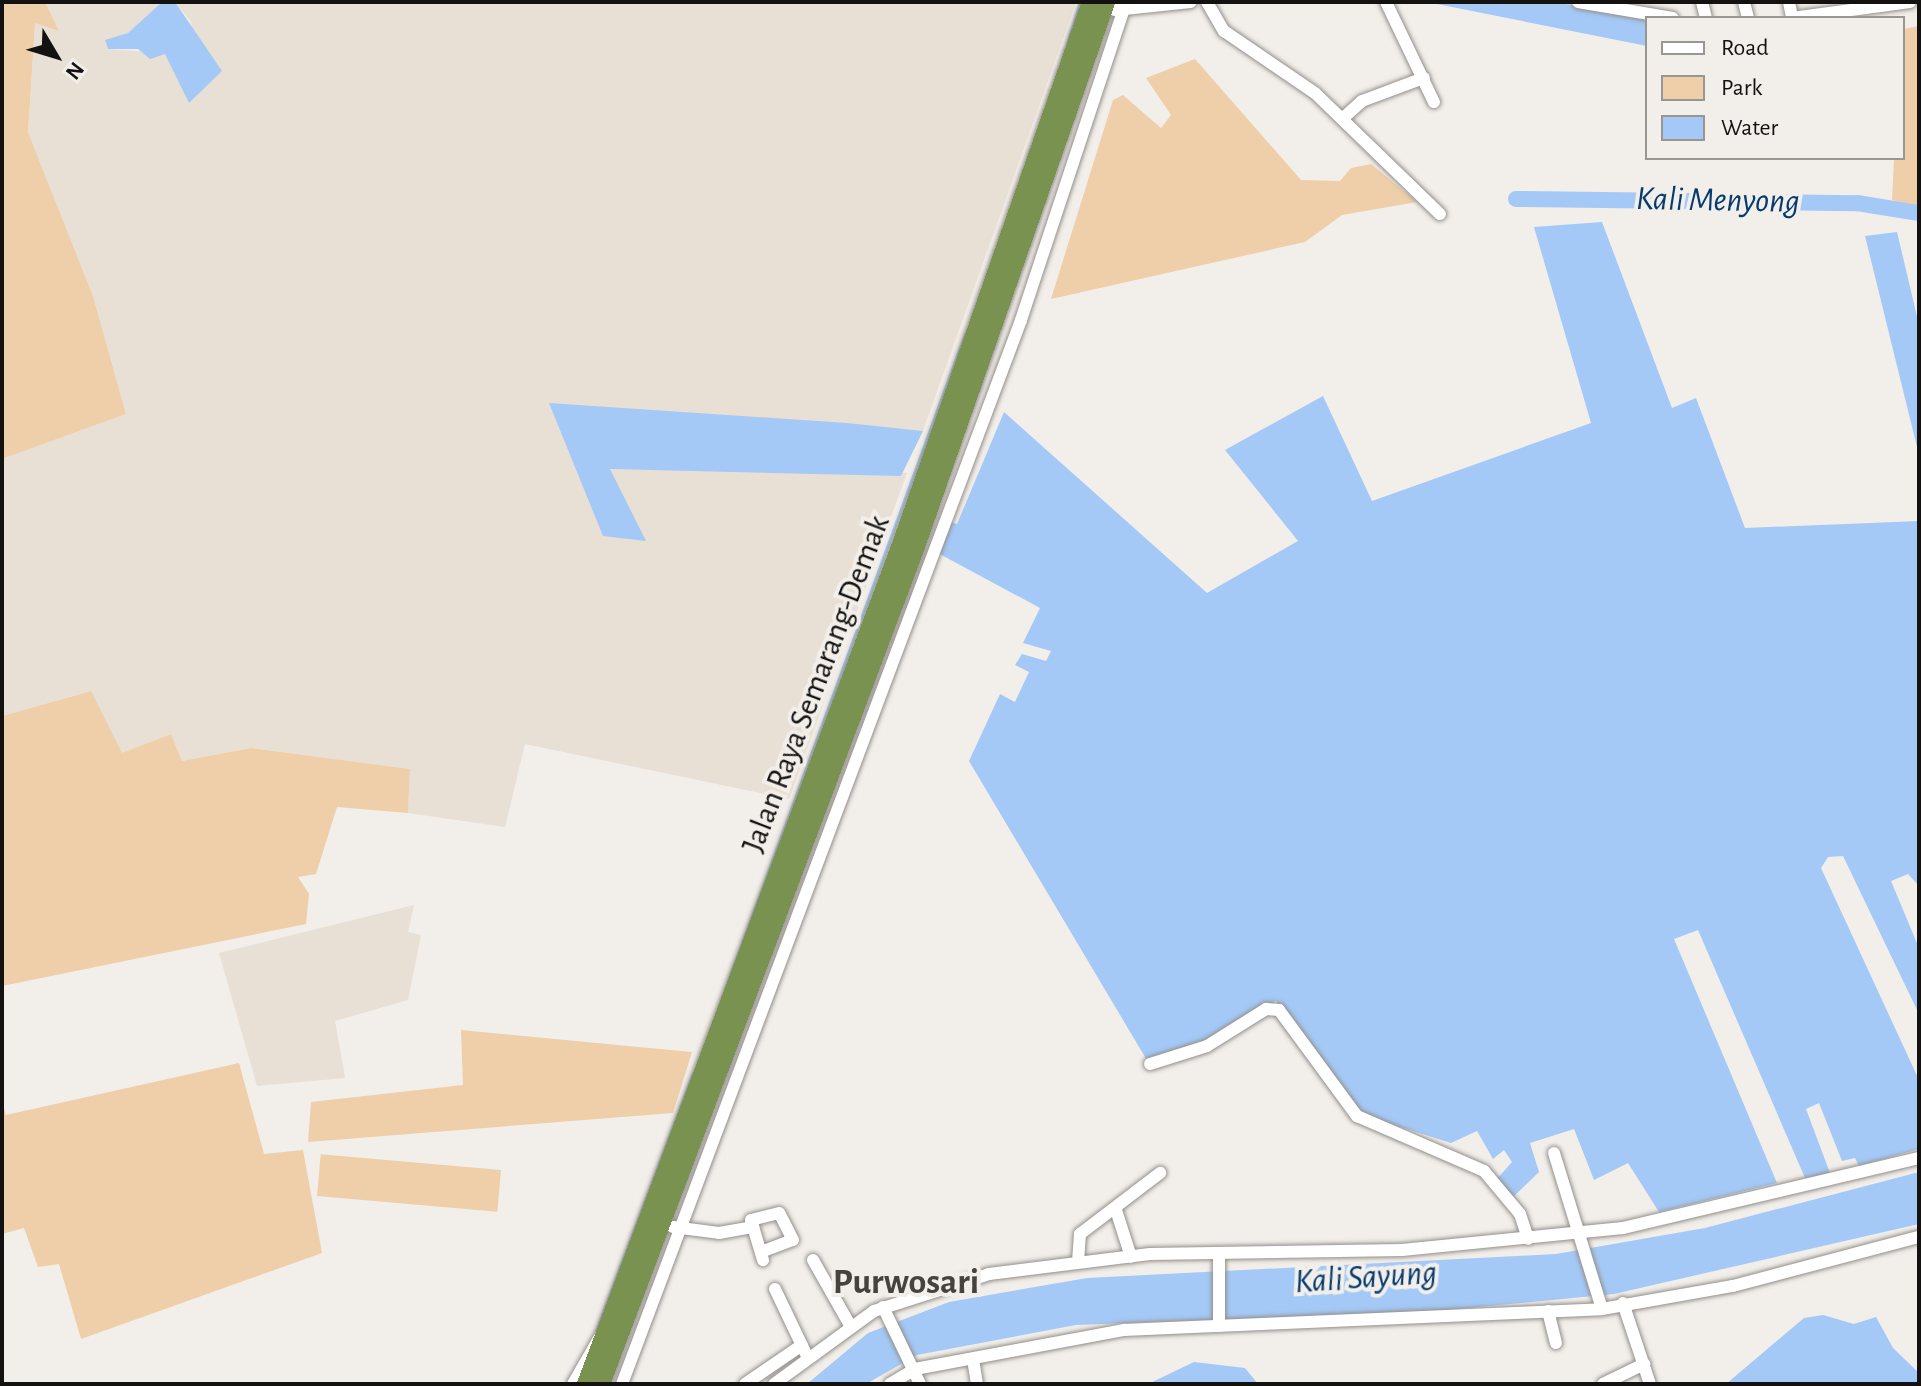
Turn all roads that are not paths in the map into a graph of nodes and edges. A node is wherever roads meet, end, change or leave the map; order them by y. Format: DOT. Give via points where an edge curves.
graph roads {
  1 [pos="1191,2"];
  2 [pos="1207,2"];
  3 [pos="1386,2"];
  4 [pos="1578,2"];
  5 [pos="1910,2"];
  6 [pos="1880,4"];
  7 [pos="1110,5"];
  8 [pos="1615,5"];
  9 [pos="1836,7"];
  10 [pos="1664,12"];
  11 [pos="1800,16"];
  12 [pos="1424,78"];
  13 [pos="1434,102"];
  14 [pos="1342,119"];
  15 [pos="1440,214"];
  16 [pos="998,319"];
  17 [pos="1021,320"];
  18 [pos="762,939"];
  19 [pos="1150,1064"];
  20 [pos="1554,1153"];
  21 [pos="1919,1158"];
  22 [pos="1160,1173"];
  23 [pos="1116,1210"];
  24 [pos="672,1226"];
  25 [pos="753,1227"];
  26 [pos="1584,1236"];
  27 [pos="1919,1237"];
  28 [pos="1528,1239"];
  29 [pos="1220,1254"];
  30 [pos="1131,1257"];
  31 [pos="813,1260"];
  32 [pos="1078,1262"];
  33 [pos="775,1289"];
  34 [pos="1623,1303"];
  35 [pos="1601,1304"];
  36 [pos="883,1307"];
  37 [pos="1548,1311"];
  38 [pos="1219,1324"];
  39 [pos="850,1325"];
  40 [pos="606,1330"];
  41 [pos="1556,1343"];
  42 [pos="804,1350"];
  43 [pos="973,1359"];
  44 [pos="1644,1364"];
  45 [pos="913,1365"];
  46 [pos="573,1384"];
  47 [pos="586,1384"];
  48 [pos="601,1384"];
  49 [pos="622,1384"];
  50 [pos="745,1384"];
  51 [pos="774,1384"];
  52 [pos="890,1384"];
  53 [pos="920,1384"];
  54 [pos="977,1384"];
  55 [pos="1603,1384"];
  56 [pos="1650,1384"];
  1 -- 7 [label="street"];
  2 -- 14 [label="street" via="1224,31"];
  3 -- 12 [label="street"];
  4 -- 8 [label="street"];
  5 -- 6 [label="street"];
  6 -- 9 [label="street"];
  7 -- 16 [label="highway, Jalan Raya Semarang-Demak"];
  7 -- 17 [label="street"];
  7 -- 18 [label="highway, Jalan Raya Semarang-Demak" via="902,542"];
  8 -- 10 [label="street"];
  9 -- 11 [label="street"];
  12 -- 13 [label="street"];
  12 -- 14 [label="street" via="1362,101"];
  14 -- 15 [label="street"];
  16 -- 17 [label="street"];
  16 -- 18 [label="highway, Jalan Raya Semarang-Demak"];
  17 -- 24 [label="street"];
  18 -- 24 [label="highway, Jalan Raya Semarang-Demak"];
  18 -- 40 [label="highway, Jalan Raya Semarang-Demak"];
  19 -- 28 [label="street" via="1207,1046 1266,1009 1279,1010 1357,1116 1484,1171 1520,1214"];
  20 -- 26 [label="street"];
  21 -- 26 [label="street"];
  22 -- 23 [label="street"];
  23 -- 30 [label="street"];
  23 -- 32 [label="street" via="1076,1238"];
  24 -- 25 [label="street"];
  24 -- 48 [label="highway, Jalan Raya Semarang-Demak"];
  24 -- 49 [label="street"];
  25 -- 25 [label="street" via="762,1256 794,1237 776,1212 754,1216"];
  26 -- 28 [label="street"];
  26 -- 35 [label="street"];
  27 -- 34 [label="street" via="1733,1286"];
  28 -- 29 [label="street" via="1348,1253"];
  29 -- 30 [label="street"];
  29 -- 38 [label="street"];
  30 -- 32 [label="street"];
  31 -- 39 [label="street"];
  32 -- 36 [label="street" via="989,1274"];
  33 -- 42 [label="street"];
  34 -- 35 [label="street"];
  34 -- 44 [label="street"];
  35 -- 37 [label="street"];
  36 -- 39 [label="street"];
  36 -- 45 [label="street"];
  37 -- 38 [label="street"];
  37 -- 41 [label="street"];
  38 -- 43 [label="street" via="1124,1330"];
  39 -- 42 [label="street"];
  40 -- 46 [label="street"];
  40 -- 47 [label="highway, Jalan Raya Semarang-Demak"];
  42 -- 50 [label="street"];
  42 -- 51 [label="street"];
  43 -- 45 [label="street"];
  43 -- 54 [label="street"];
  44 -- 55 [label="street"];
  44 -- 56 [label="street"];
  45 -- 52 [label="street"];
  45 -- 53 [label="street"];
}
